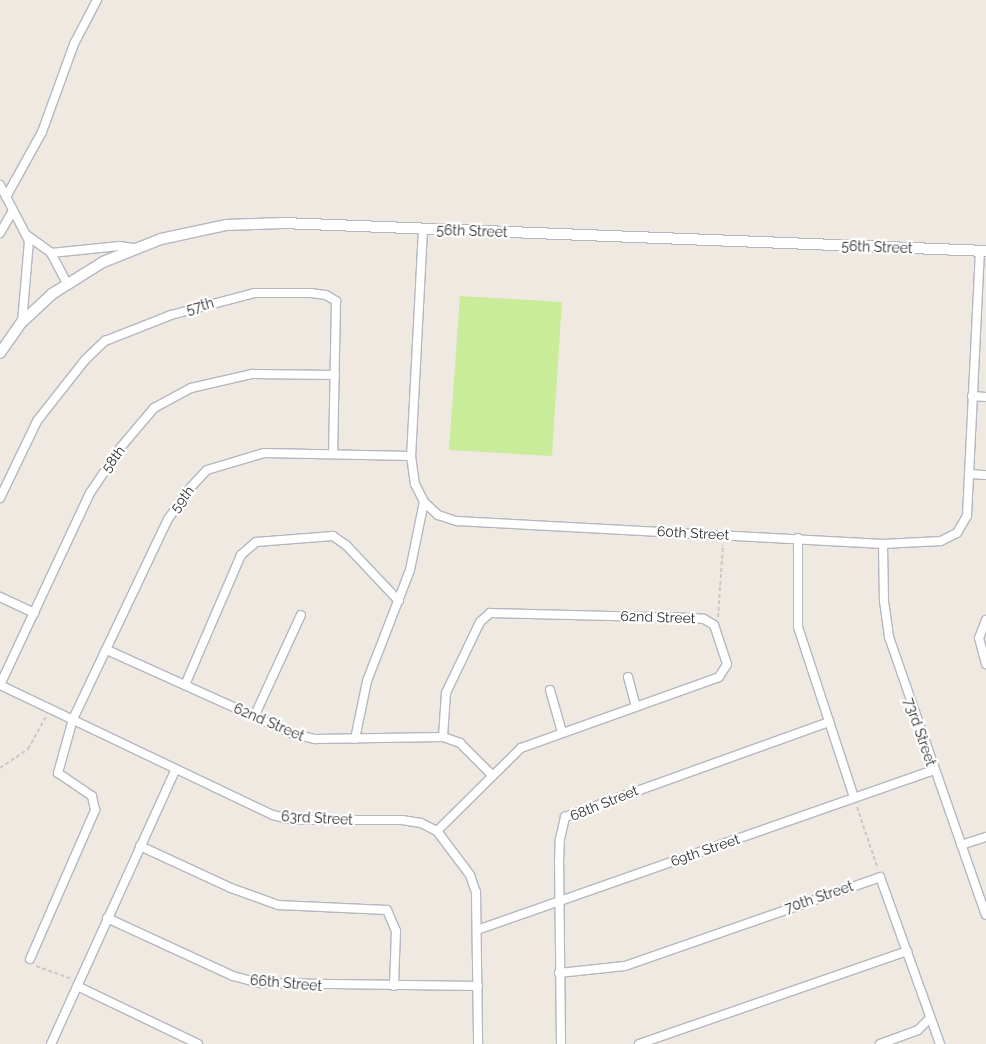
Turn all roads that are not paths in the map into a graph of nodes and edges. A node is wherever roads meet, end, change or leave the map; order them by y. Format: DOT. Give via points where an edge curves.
graph roads {
  1 [pos="97,0"];
  2 [pos="0,185"];
  3 [pos="6,197"];
  4 [pos="12,212"];
  5 [pos="422,229"];
  6 [pos="0,232"];
  7 [pos="28,236"];
  8 [pos="135,248"];
  9 [pos="983,251"];
  10 [pos="51,252"];
  11 [pos="67,283"];
  12 [pos="22,322"];
  13 [pos="0,353"];
  14 [pos="335,375"];
  15 [pos="972,396"];
  16 [pos="986,396"];
  17 [pos="333,453"];
  18 [pos="411,456"];
  19 [pos="970,474"];
  20 [pos="986,475"];
  21 [pos="0,498"];
  22 [pos="424,502"];
  23 [pos="798,538"];
  24 [pos="883,544"];
  25 [pos="0,597"];
  26 [pos="398,601"];
  27 [pos="34,613"];
  28 [pos="300,615"];
  29 [pos="986,620"];
  30 [pos="107,650"];
  31 [pos="986,664"];
  32 [pos="628,677"];
  33 [pos="185,684"];
  34 [pos="0,685"];
  35 [pos="550,690"];
  36 [pos="636,706"];
  37 [pos="254,717"];
  38 [pos="73,719"];
  39 [pos="828,722"];
  40 [pos="562,732"];
  41 [pos="443,737"];
  42 [pos="355,739"];
  43 [pos="933,770"];
  44 [pos="175,771"];
  45 [pos="492,775"];
  46 [pos="854,797"];
  47 [pos="437,831"];
  48 [pos="986,836"];
  49 [pos="961,845"];
  50 [pos="140,846"];
  51 [pos="559,902"];
  52 [pos="986,915"];
  53 [pos="107,918"];
  54 [pos="477,930"];
  55 [pos="907,951"];
  56 [pos="30,959"];
  57 [pos="559,973"];
  58 [pos="78,984"];
  59 [pos="394,986"];
  60 [pos="478,986"];
  61 [pos="930,1018"];
  62 [pos="51,1044"];
  63 [pos="198,1044"];
  64 [pos="478,1044"];
  65 [pos="561,1044"];
  66 [pos="639,1044"];
  67 [pos="880,1044"];
  68 [pos="940,1044"];
  1 -- 3 [label="street" via="74,44 42,132"];
  2 -- 3 [label="street"];
  3 -- 4 [label="street"];
  4 -- 6 [label="street"];
  4 -- 7 [label="street"];
  5 -- 8 [label="street, 56th Street" via="283,223 226,225 191,230"];
  5 -- 9 [label="street, 56th Street"];
  5 -- 18 [label="street"];
  7 -- 10 [label="street"];
  7 -- 12 [label="street"];
  8 -- 10 [label="street" via="120,246"];
  8 -- 11 [label="street, 56th Street" via="102,262"];
  9 -- 15 [label="street, 60th Street"];
  10 -- 11 [label="street"];
  11 -- 12 [label="street, 56th Street"];
  12 -- 13 [label="street, 56th Street"];
  14 -- 17 [label="street, 57th"];
  14 -- 21 [label="street, 57th" via="338,306 326,294 254,293 202,305 126,330 97,348 56,395 37,421"];
  14 -- 27 [label="street, 58th" via="252,374 191,388 162,402 127,440 96,483"];
  15 -- 16 [label="street"];
  15 -- 19 [label="street, 60th Street"];
  17 -- 18 [label="street, 59th"];
  17 -- 30 [label="street, 59th" via="264,453 215,466 203,473 168,519"];
  18 -- 22 [label="street" via="416,484"];
  19 -- 20 [label="street"];
  19 -- 24 [label="street, 60th Street" via="968,510 957,533 932,542"];
  22 -- 23 [label="street, 60th Street" via="438,515 457,521"];
  22 -- 26 [label="street" via="415,552"];
  23 -- 24 [label="street, 60th Street"];
  23 -- 39 [label="street" via="798,627"];
  24 -- 43 [label="street, 73rd Street" via="884,601 889,638"];
  25 -- 27 [label="street"];
  26 -- 33 [label="street" via="346,545 333,536 256,542 241,555"];
  26 -- 42 [label="street" via="367,681"];
  27 -- 34 [label="street, 58th"];
  28 -- 37 [label="street"];
  29 -- 31 [label="street" via="979,638"];
  30 -- 33 [label="street, 62nd Street"];
  30 -- 38 [label="street, 59th"];
  32 -- 36 [label="street"];
  33 -- 37 [label="street, 62nd Street"];
  34 -- 38 [label="street, 63rd Street"];
  35 -- 40 [label="street"];
  36 -- 40 [label="street, 62nd Street"];
  36 -- 41 [label="street, 62nd Street" via="724,672 727,664 713,622 692,618 490,613 480,622 446,693"];
  37 -- 42 [label="street, 62nd Street" via="305,738"];
  38 -- 44 [label="street, 63rd Street"];
  38 -- 56 [label="street, 59th" via="58,773 92,796 94,810"];
  39 -- 46 [label="street"];
  39 -- 51 [label="street, 68th Street" via="565,818 560,838"];
  40 -- 45 [label="street, 62nd Street" via="522,748"];
  41 -- 42 [label="street, 62nd Street"];
  41 -- 45 [label="street, 62nd Street" via="460,744"];
  43 -- 46 [label="street, 69th Street"];
  43 -- 49 [label="street, 73rd Street"];
  44 -- 47 [label="street, 63rd Street" via="283,818 402,820 421,823"];
  44 -- 50 [label="street"];
  45 -- 47 [label="street, 62nd Street"];
  46 -- 51 [label="street, 69th Street"];
  47 -- 54 [label="street" via="474,884"];
  48 -- 49 [label="street"];
  49 -- 52 [label="street, 73rd Street"];
  50 -- 53 [label="street"];
  50 -- 59 [label="street" via="278,905 387,910 396,931"];
  51 -- 54 [label="street, 69th Street"];
  51 -- 57 [label="street, 68th Street"];
  53 -- 58 [label="street"];
  53 -- 59 [label="street, 66th Street" via="244,979 284,985"];
  54 -- 60 [label="street"];
  55 -- 57 [label="street, 70th Street" via="880,877 625,966"];
  55 -- 61 [label="street"];
  55 -- 66 [label="street"];
  57 -- 65 [label="street, 68th Street"];
  58 -- 62 [label="street"];
  58 -- 63 [label="street"];
  59 -- 60 [label="street, 66th Street"];
  60 -- 64 [label="street"];
  61 -- 67 [label="street" via="918,1030"];
  61 -- 68 [label="street"];
}
